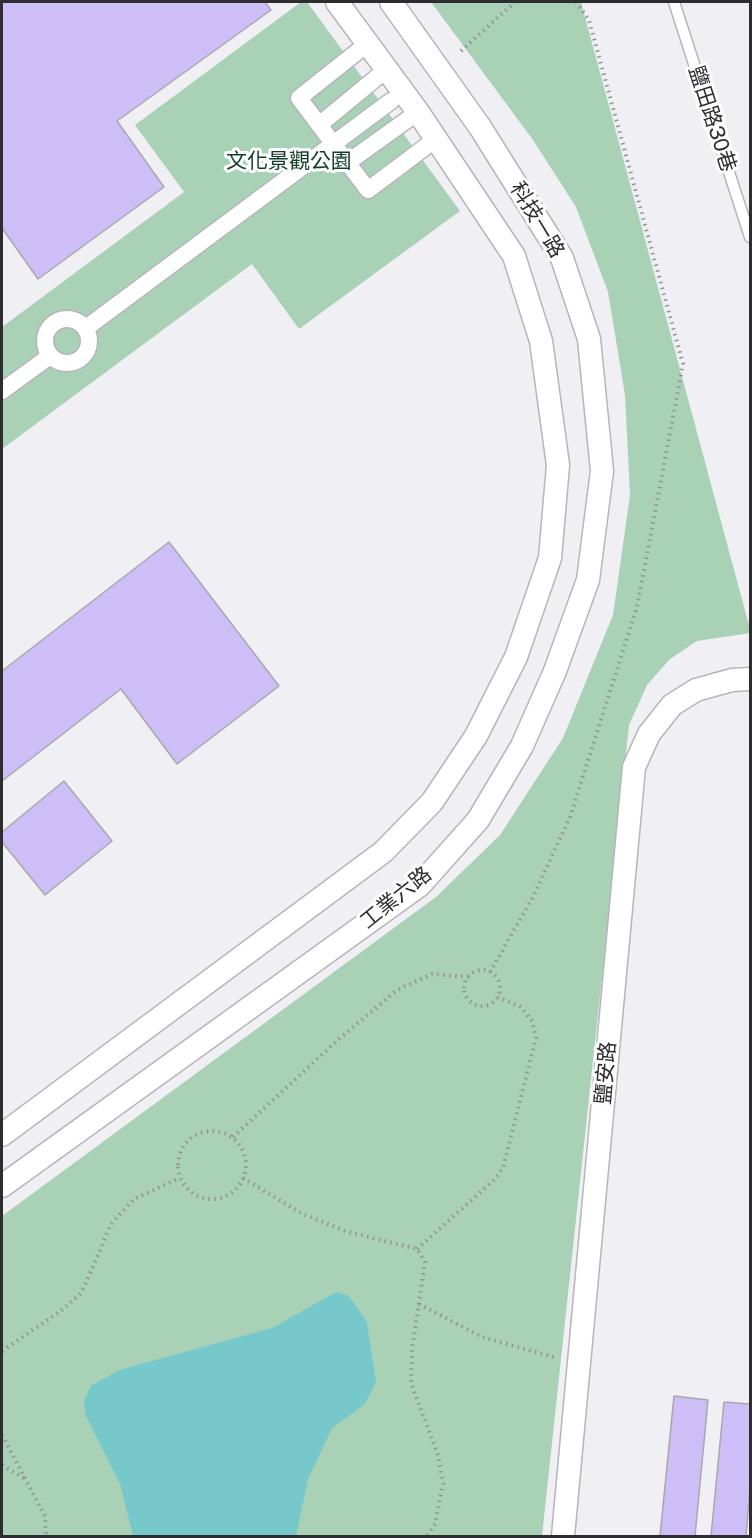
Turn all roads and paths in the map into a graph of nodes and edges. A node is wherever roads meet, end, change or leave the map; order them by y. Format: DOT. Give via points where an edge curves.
graph roads {
  1 [pos="337,2"];
  2 [pos="391,2"];
  3 [pos="516,2"];
  4 [pos="674,2"];
  5 [pos="367,44"];
  6 [pos="461,51"];
  7 [pos="387,69"];
  8 [pos="391,101"];
  9 [pos="418,112"];
  10 [pos="320,125"];
  11 [pos="436,139"];
  12 [pos="333,144"];
  13 [pos="347,163"];
  14 [pos="750,237"];
  15 [pos="86,328"];
  16 [pos="50,356"];
  17 [pos="2,391"];
  18 [pos="558,465"];
  19 [pos="602,471"];
  20 [pos="750,679"];
  21 [pos="468,977"];
  22 [pos="498,997"];
  23 [pos="2,1135"];
  24 [pos="233,1137"];
  25 [pos="243,1178"];
  26 [pos="180,1179"];
  27 [pos="2,1186"];
  28 [pos="417,1249"];
  29 [pos="419,1304"];
  30 [pos="2,1351"];
  31 [pos="579,1358"];
  32 [pos="2,1435"];
  33 [pos="2,1465"];
  34 [pos="24,1478"];
  35 [pos="46,1536"];
  36 [pos="427,1536"];
  37 [pos="563,1536"];
  1 -- 5 [label="street, 科技一路"];
  2 -- 19 [label="street, 科技一路" via="480,127 562,258 590,339"];
  3 -- 6 [label="path"];
  4 -- 14 [label="lane, 鹽田路30巷"];
  5 -- 7 [label="street, 科技一路"];
  5 -- 10 [label="street" via="299,98"];
  7 -- 9 [label="street, 科技一路"];
  7 -- 10 [label="street"];
  8 -- 12 [label="street"];
  9 -- 11 [label="street, 科技一路"];
  9 -- 13 [label="street"];
  10 -- 12 [label="street"];
  11 -- 13 [label="street" via="368,190"];
  11 -- 18 [label="street, 科技一路" via="514,256 541,340"];
  12 -- 13 [label="street"];
  12 -- 15 [label="street"];
  15 -- 16 [label="street" via="90,343 84,357 63,363"];
  15 -- 16 [label="street" via="74,320 54,323 45,335"];
  16 -- 17 [label="street"];
  18 -- 23 [label="street, 工業六路" via="550,558 516,657 476,736 432,802 383,852"];
  19 -- 27 [label="street, 工業六路" via="588,580 522,746 478,820 420,885"];
  20 -- 31 [label="street, 鹽安路" via="696,690 672,705 650,734 634,767"];
  21 -- 22 [label="path" via="478,970 490,972 498,980"];
  21 -- 22 [label="path" via="465,995 473,1004 484,1006"];
  21 -- 24 [label="path" via="432,974 397,990"];
  22 -- 28 [label="path" via="521,1007 532,1021 536,1038 503,1168"];
  24 -- 25 [label="path" via="245,1156"];
  24 -- 26 [label="path" via="212,1130 190,1137 179,1156"];
  25 -- 26 [label="path" via="228,1195 206,1199"];
  25 -- 28 [label="path" via="301,1213 345,1230"];
  26 -- 30 [label="path" via="134,1199 111,1224 82,1292"];
  28 -- 29 [label="path" via="425,1262"];
  29 -- 31 [label="path" via="482,1337 551,1358"];
  29 -- 36 [label="path" via="411,1383 438,1455 443,1484 435,1524"];
  31 -- 37 [label="street, 鹽安路"];
  32 -- 34 [label="path"];
  33 -- 34 [label="path"];
  34 -- 35 [label="path" via="45,1516"];
}
